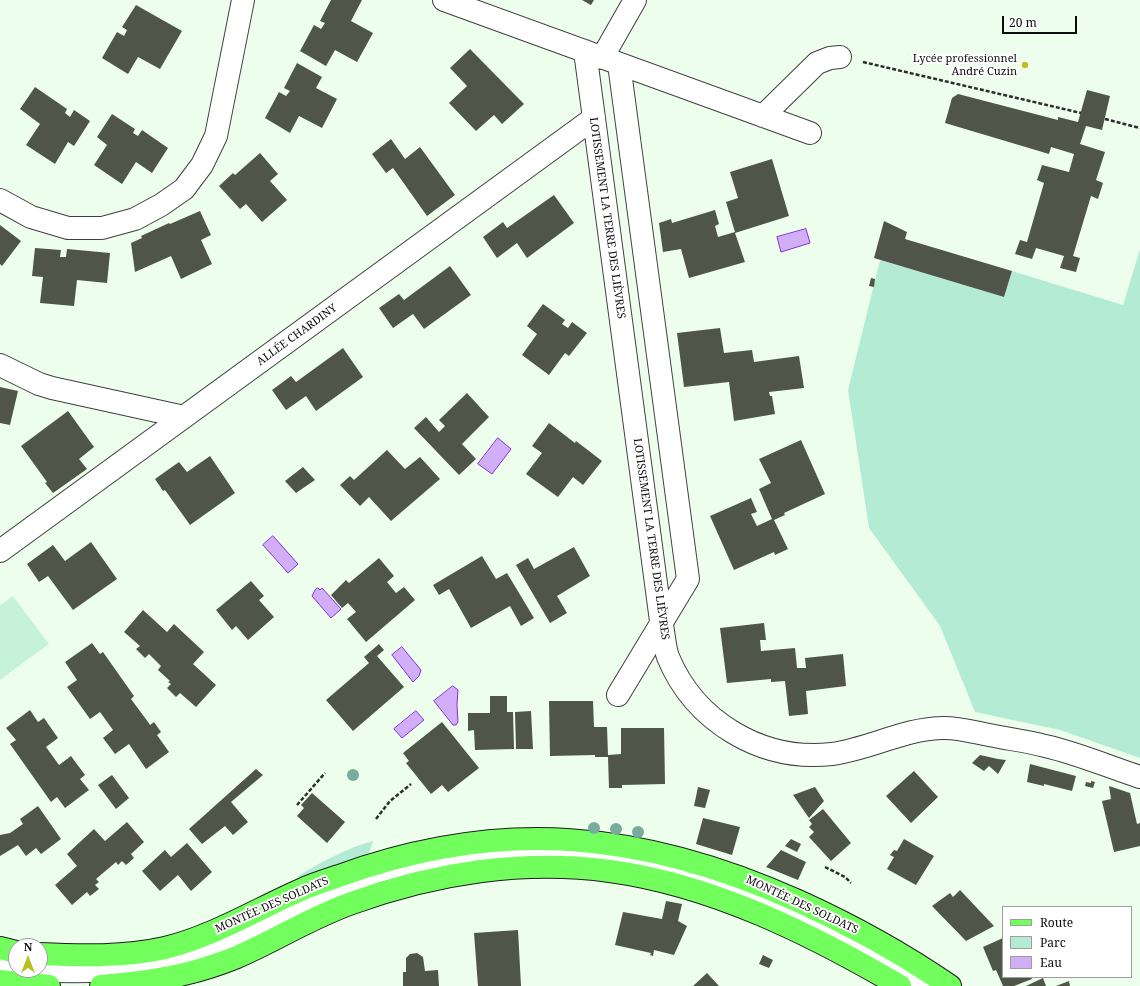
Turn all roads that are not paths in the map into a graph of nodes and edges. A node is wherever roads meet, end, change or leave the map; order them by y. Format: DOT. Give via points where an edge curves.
graph roads {
  1 [pos="243,0"];
  2 [pos="444,0"];
  3 [pos="635,0"];
  4 [pos="840,57"];
  5 [pos="602,58"];
  6 [pos="763,116"];
  7 [pos="594,118"];
  8 [pos="810,133"];
  9 [pos="0,200"];
  10 [pos="0,365"];
  11 [pos="184,417"];
  12 [pos="0,551"];
  13 [pos="662,621"];
  14 [pos="618,695"];
  15 [pos="1140,777"];
  16 [pos="48,954"];
  17 [pos="48,970"];
  18 [pos="0,981"];
  19 [pos="49,986"];
  20 [pos="101,986"];
  21 [pos="900,986"];
  22 [pos="928,986"];
  23 [pos="950,986"];
  1 -- 9 [label="street" via="216,136 202,165 184,189 135,219 102,228 68,228 31,217"];
  2 -- 5 [label="street"];
  3 -- 5 [label="street"];
  4 -- 6 [label="street" via="817,63"];
  5 -- 6 [label="street"];
  5 -- 7 [label="street, LOTISSEMENT LA TERRE DES LIÈVRES"];
  5 -- 13 [label="street" via="688,579"];
  6 -- 8 [label="street"];
  7 -- 11 [label="street, ALLÉE CHARDINY"];
  7 -- 13 [label="street, LOTISSEMENT LA TERRE DES LIÈVRES"];
  10 -- 11 [label="street" via="52,388"];
  11 -- 12 [label="street, ALLÉE CHARDINY"];
  13 -- 14 [label="street"];
  13 -- 15 [label="street, LOTISSEMENT LA TERRE DES LIÈVRES" via="668,655 684,687 706,713 726,730 773,750 801,754 833,754 923,730 942,728 1046,746"];
  16 -- 23 [label="main road, MONTÉE DES SOLDATS" via="103,954 166,948 225,926 303,889 400,857 452,845 544,838 599,841 643,849 703,864 760,884 874,939"];
  17 -- 22 [label="street" via="103,971 169,963 231,941 312,901 416,868 482,856 543,851 614,856 669,868 719,883 795,913 880,957"];
  18 -- 19 [label="main road"];
  20 -- 21 [label="main road" via="172,978 203,969 238,956 320,915 353,902 420,882 483,871 543,866 611,871 715,896 789,928"];
}
